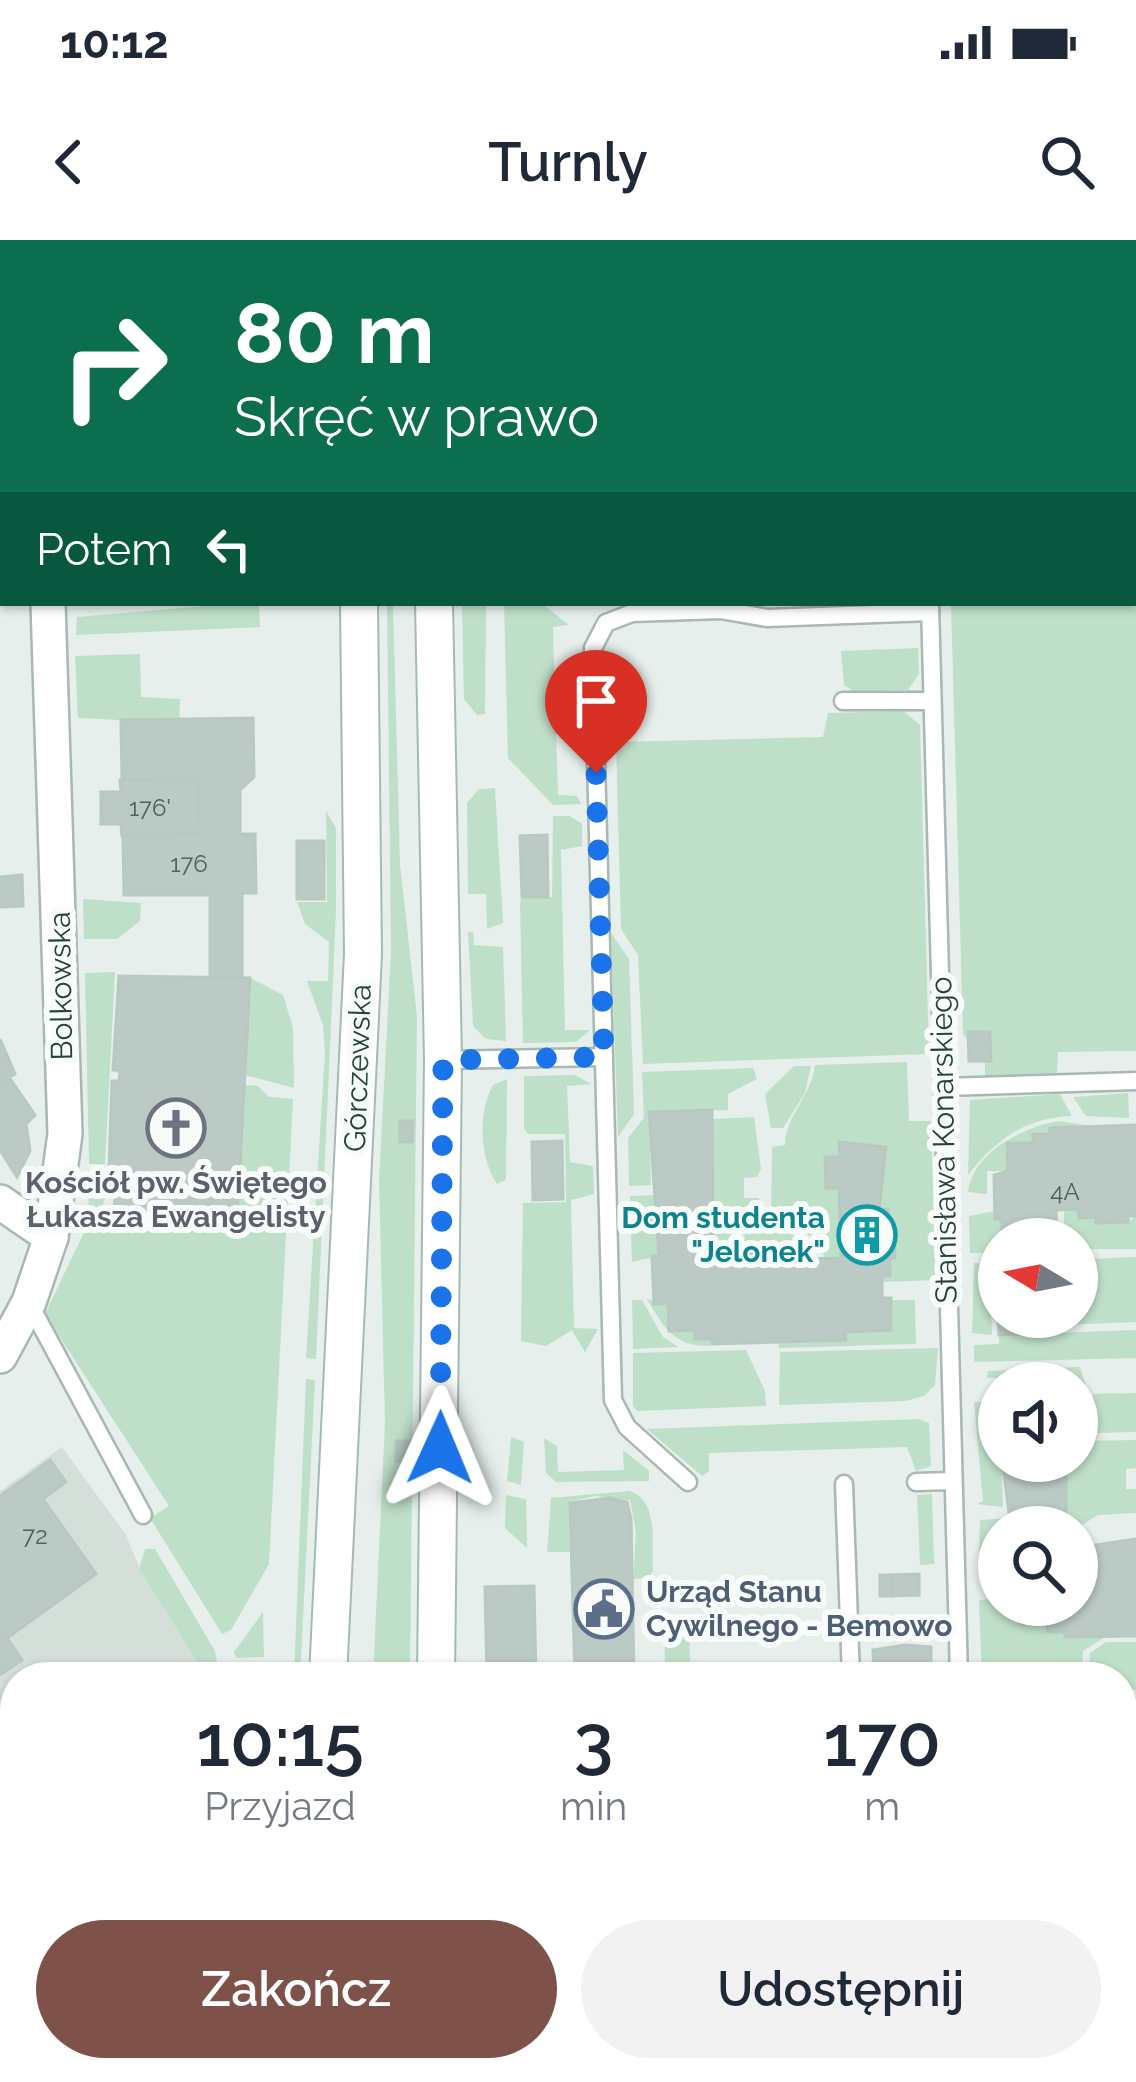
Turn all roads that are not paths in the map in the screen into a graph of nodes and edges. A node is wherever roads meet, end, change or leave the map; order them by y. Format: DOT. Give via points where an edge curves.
graph roads {
  1 [pos="48,606"];
  2 [pos="358,606"];
  3 [pos="434,606"];
  4 [pos="930,608"];
  5 [pos="843,701"];
  6 [pos="932,701"];
  7 [pos="604,1057"];
  8 [pos="443,1060"];
  9 [pos="1136,1082"];
  10 [pos="944,1087"];
  11 [pos="0,1202"];
  12 [pos="51,1237"];
  13 [pos="28,1302"];
  14 [pos="0,1356"];
  15 [pos="952,1481"];
  16 [pos="688,1482"];
  17 [pos="916,1482"];
  18 [pos="844,1484"];
  19 [pos="143,1515"];
  20 [pos="329,1662"];
  21 [pos="436,1662"];
  22 [pos="850,1662"];
  23 [pos="958,1662"];
  1 -- 12 [label="street, Bolkowska" via="64,1135"];
  2 -- 20 [label="main road, Górczewska" via="363,954"];
  3 -- 8 [label="main road"];
  4 -- 6 [label="lane, Stanisława Konarskiego"];
  4 -- 7 [label="lane" via="767,618 721,610 632,613 598,632 592,664"];
  5 -- 6 [label="lane"];
  6 -- 10 [label="lane, Stanisława Konarskiego"];
  7 -- 8 [label="lane"];
  7 -- 16 [label="lane" via="613,1400 624,1421"];
  8 -- 21 [label="main road"];
  9 -- 10 [label="lane"];
  10 -- 15 [label="lane, Stanisława Konarskiego"];
  11 -- 12 [label="street"];
  12 -- 13 [label="street, Bolkowska"];
  13 -- 14 [label="street, Bolkowska"];
  13 -- 19 [label="lane"];
  15 -- 17 [label="lane"];
  15 -- 23 [label="lane, Stanisława Konarskiego"];
  18 -- 22 [label="lane"];
}
